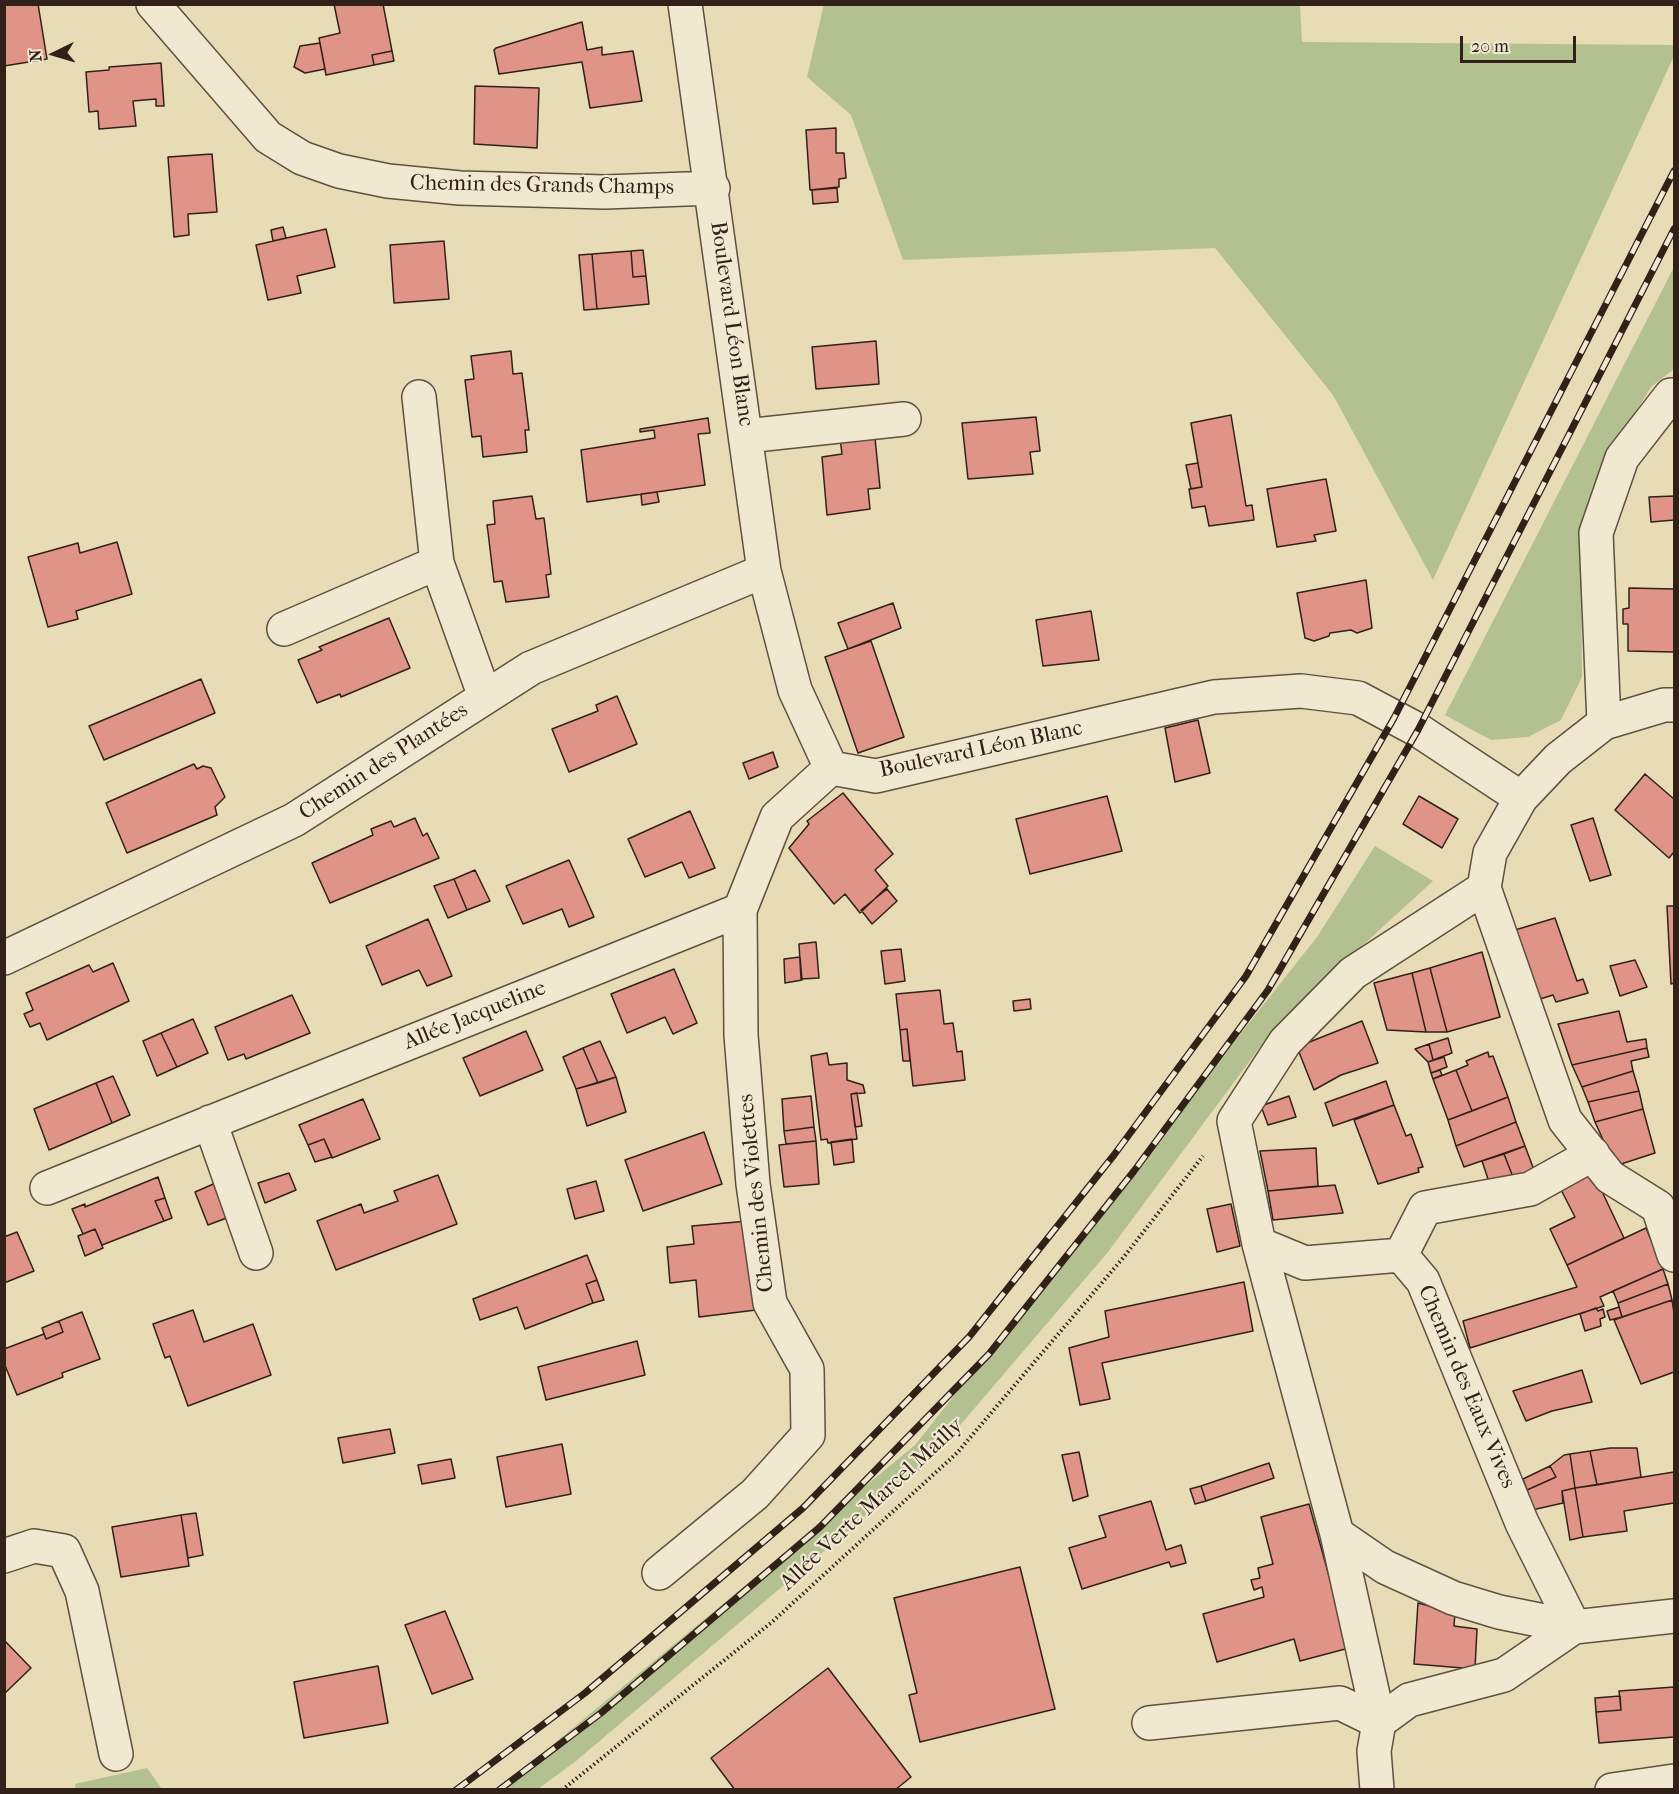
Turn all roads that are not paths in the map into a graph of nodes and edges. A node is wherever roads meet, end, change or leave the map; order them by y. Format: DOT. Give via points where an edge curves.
graph roads {
  1 [pos="153,4"];
  2 [pos="685,4"];
  3 [pos="713,188"];
  4 [pos="1674,395"];
  5 [pos="419,397"];
  6 [pos="904,419"];
  7 [pos="746,436"];
  8 [pos="437,563"];
  9 [pos="764,571"];
  10 [pos="284,629"];
  11 [pos="485,697"];
  12 [pos="1674,705"];
  13 [pos="1604,723"];
  14 [pos="831,768"];
  15 [pos="1521,798"];
  16 [pos="1484,888"];
  17 [pos="740,910"];
  18 [pos="4,958"];
  19 [pos="210,1122"];
  20 [pos="1593,1154"];
  21 [pos="47,1188"];
  22 [pos="1259,1244"];
  23 [pos="255,1253"];
  24 [pos="1401,1255"];
  25 [pos="1674,1255"];
  26 [pos="1337,1534"];
  27 [pos="4,1556"];
  28 [pos="659,1573"];
  29 [pos="1674,1616"];
  30 [pos="1574,1628"];
  31 [pos="1379,1722"];
  32 [pos="1149,1723"];
  33 [pos="116,1754"];
  34 [pos="1674,1781"];
  35 [pos="1377,1790"];
  36 [pos="1612,1790"];
  1 -- 3 [label="street, Chemin des Grands Champs" via="268,137 302,158 339,171 388,181 460,188 605,192"];
  2 -- 3 [label="street, Boulevard Léon Blanc"];
  3 -- 7 [label="street, Boulevard Léon Blanc"];
  4 -- 13 [label="street" via="1622,458 1596,533"];
  5 -- 8 [label="street"];
  6 -- 7 [label="street"];
  7 -- 9 [label="street, Boulevard Léon Blanc"];
  8 -- 10 [label="street"];
  8 -- 11 [label="street"];
  9 -- 11 [label="street, Chemin des Plantées" via="531,668"];
  9 -- 14 [label="street, Boulevard Léon Blanc" via="795,690"];
  11 -- 18 [label="street, Chemin des Plantées" via="294,820"];
  12 -- 13 [label="street"];
  13 -- 15 [label="street" via="1558,759"];
  14 -- 15 [label="street, Boulevard Léon Blanc" via="876,776 1214,697 1301,691 1358,698 1418,730"];
  14 -- 17 [label="street, Chemin des Violettes" via="777,817"];
  15 -- 16 [label="street" via="1490,853"];
  16 -- 20 [label="street" via="1565,1120"];
  16 -- 22 [label="street" via="1353,973 1285,1042 1234,1121"];
  17 -- 19 [label="street, Allée Jacqueline"];
  17 -- 28 [label="street, Chemin des Violettes" via="741,1035 753,1184 770,1303 807,1369 808,1435 755,1494"];
  19 -- 21 [label="street, Allée Jacqueline"];
  19 -- 23 [label="street"];
  20 -- 24 [label="street" via="1530,1189 1425,1208"];
  20 -- 25 [label="street" via="1610,1177 1658,1207"];
  22 -- 24 [label="street" via="1305,1263"];
  22 -- 26 [label="street"];
  24 -- 30 [label="street, Chemin des Eaux Vives" via="1423,1281 1522,1523"];
  26 -- 30 [label="street" via="1385,1568 1453,1598"];
  26 -- 31 [label="street"];
  27 -- 33 [label="street" via="34,1546 64,1551 81,1591"];
  29 -- 30 [label="street"];
  30 -- 31 [label="street" via="1504,1675 1409,1700"];
  31 -- 32 [label="street" via="1340,1703"];
  31 -- 35 [label="street" via="1374,1751"];
  34 -- 36 [label="street"];
}
